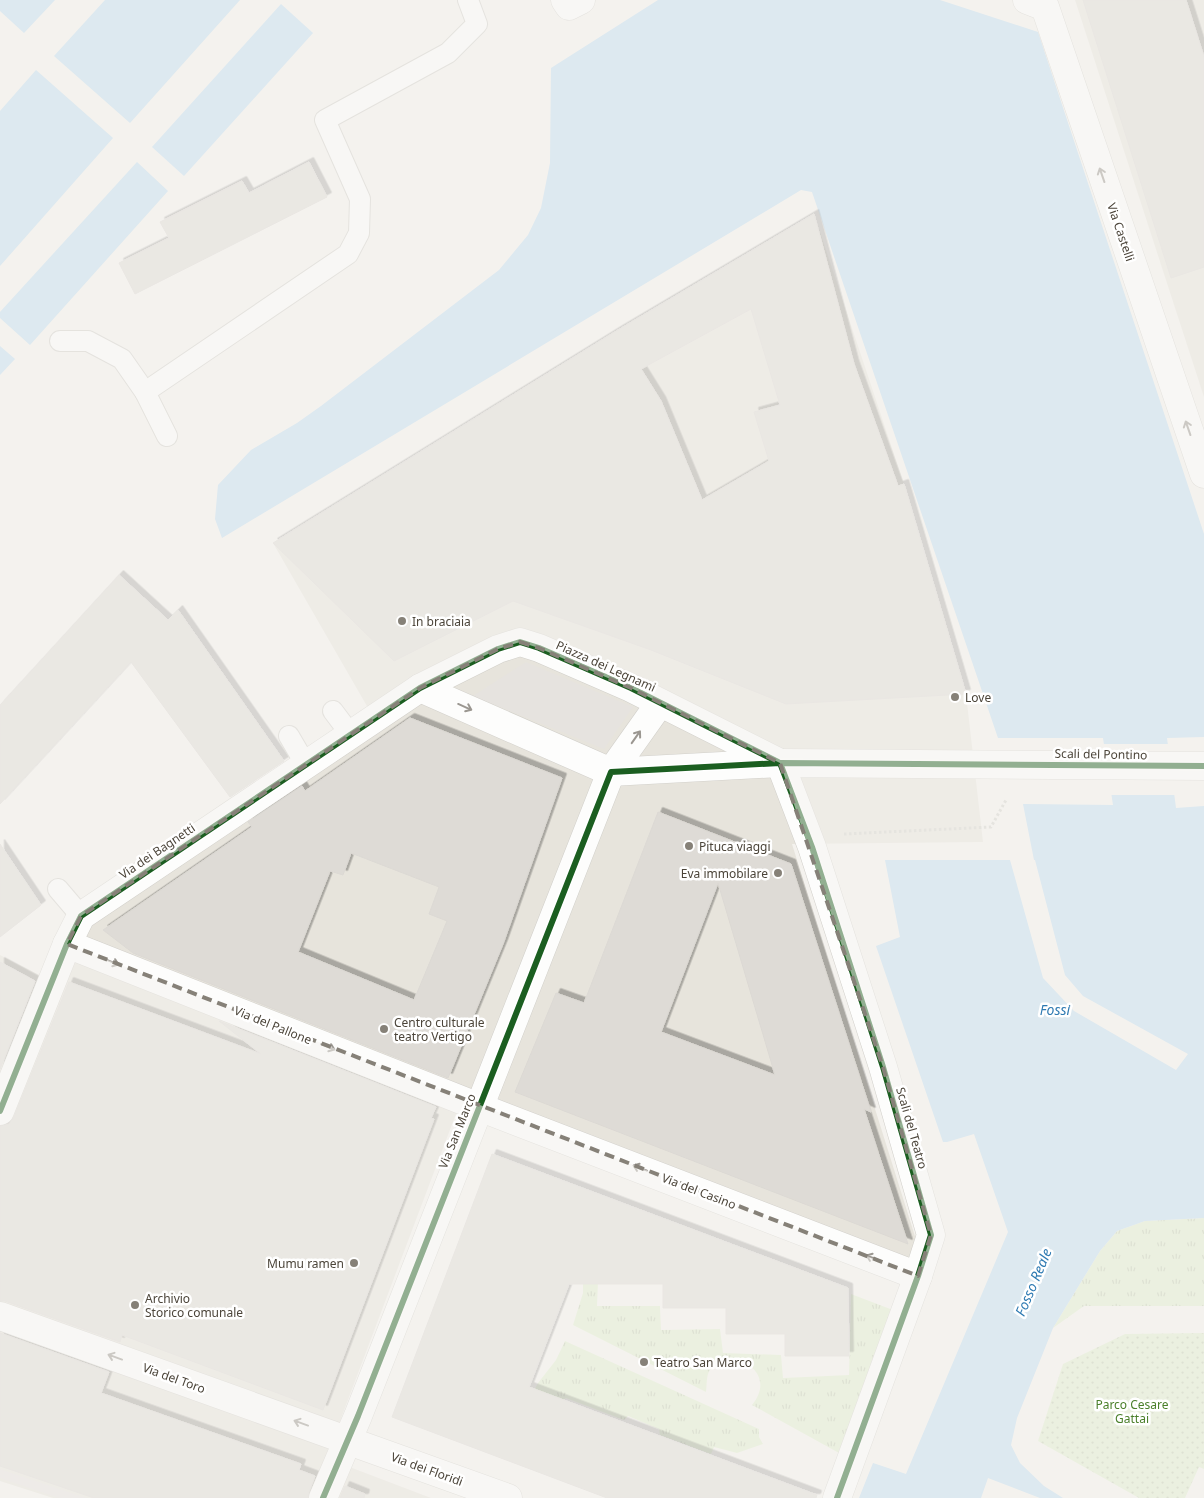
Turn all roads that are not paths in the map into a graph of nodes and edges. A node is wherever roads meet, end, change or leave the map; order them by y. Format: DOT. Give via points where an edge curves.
graph roads {
  1 [pos="468,0"];
  2 [pos="1038,2"];
  3 [pos="60,340"];
  4 [pos="146,392"];
  5 [pos="167,436"];
  6 [pos="1204,474"];
  7 [pos="420,688"];
  8 [pos="660,703"];
  9 [pos="333,711"];
  10 [pos="351,735"];
  11 [pos="289,736"];
  12 [pos="780,763"];
  13 [pos="998,764"];
  14 [pos="306,765"];
  15 [pos="1204,766"];
  16 [pos="611,772"];
  17 [pos="58,889"];
  18 [pos="81,916"];
  19 [pos="67,944"];
  20 [pos="479,1107"];
  21 [pos="0,1111"];
  22 [pos="918,1276"];
  23 [pos="0,1316"];
  24 [pos="347,1440"];
  25 [pos="323,1498"];
  26 [pos="508,1498"];
  27 [pos="837,1498"];
  1 -- 4 [label="lane" via="477,24 448,53 325,120 360,199 359,233 348,254"];
  6 -- 2 [label="street, Via Castelli, one-way"];
  3 -- 4 [label="lane" via="88,341 122,359"];
  4 -- 5 [label="lane"];
  7 -- 8 [label="street, Piazza dei Legnami" via="498,649 520,642"];
  7 -- 10 [label="street, Via dei Bagnetti"];
  7 -- 16 [label="street, Piazza dei Legnami, one-way"];
  8 -- 12 [label="street, Piazza dei Legnami"];
  16 -- 8 [label="street, Piazza dei Legnami, one-way"];
  9 -- 10 [label="lane"];
  10 -- 14 [label="street, Via dei Bagnetti"];
  11 -- 14 [label="lane"];
  12 -- 13 [label="street, Piazza dei Legnami"];
  12 -- 16 [label="street, Piazza dei Legnami"];
  12 -- 22 [label="street, Scali del Teatro" via="812,847 883,1067 931,1235"];
  13 -- 15 [label="street, Scali del Pontino"];
  14 -- 18 [label="street, Via dei Bagnetti"];
  16 -- 20 [label="street, Via San Marco"];
  17 -- 18 [label="lane"];
  18 -- 19 [label="street, Via dei Bagnetti"];
  19 -- 20 [label="street, Via del Pallone, one-way"];
  19 -- 21 [label="street, Via dei Bagnetti"];
  22 -- 20 [label="street, Via del Casino, one-way"];
  20 -- 24 [label="street, Via San Marco"];
  22 -- 27 [label="street, Scali del Teatro"];
  24 -- 23 [label="street, Via del Toro, one-way"];
  24 -- 25 [label="street, Via San Marco"];
  24 -- 26 [label="street, Via dei Floridi"];
}
